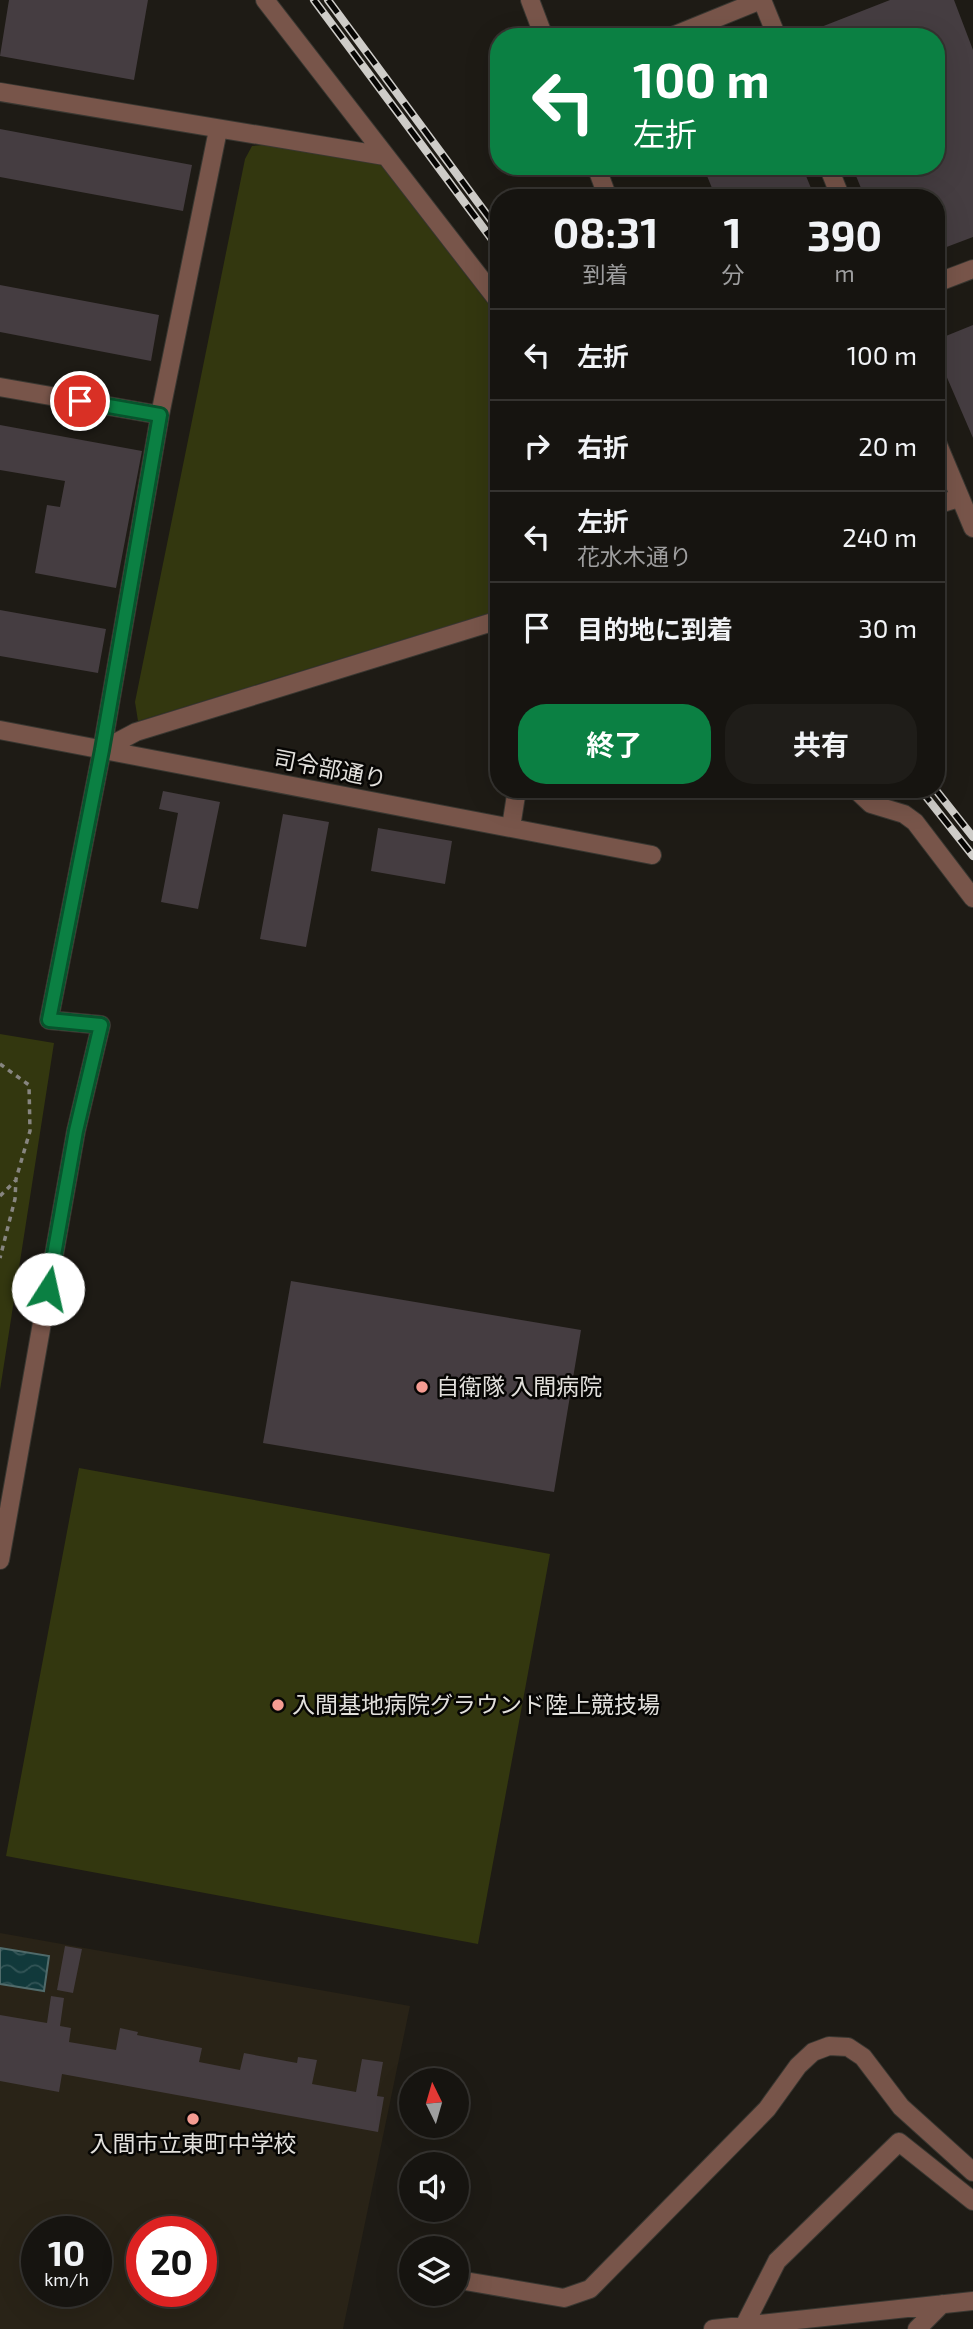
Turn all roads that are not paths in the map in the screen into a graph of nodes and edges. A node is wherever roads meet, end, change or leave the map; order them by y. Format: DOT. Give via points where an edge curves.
graph roads {
  1 [pos="265,0"];
  2 [pos="530,0"];
  3 [pos="761,0"];
  4 [pos="541,28"];
  5 [pos="692,28"];
  6 [pos="773,28"];
  7 [pos="0,92"];
  8 [pos="218,130"];
  9 [pos="385,156"];
  10 [pos="973,269"];
  11 [pos="945,280"];
  12 [pos="490,290"];
  13 [pos="0,387"];
  14 [pos="160,415"];
  15 [pos="945,463"];
  16 [pos="959,498"];
  17 [pos="945,502"];
  18 [pos="973,528"];
  19 [pos="490,623"];
  20 [pos="0,730"];
  21 [pos="102,750"];
  22 [pos="516,798"];
  23 [pos="865,798"];
  24 [pos="511,827"];
  25 [pos="652,855"];
  26 [pos="973,898"];
  27 [pos="0,1560"];
  28 [pos="973,2172"];
  29 [pos="973,2201"];
  30 [pos="469,2282"];
  31 [pos="973,2301"];
  32 [pos="942,2304"];
  33 [pos="744,2326"];
  34 [pos="715,2329"];
  35 [pos="917,2329"];
  1 -- 9 [label="street"];
  2 -- 4 [label="street"];
  3 -- 5 [label="street"];
  3 -- 6 [label="street"];
  7 -- 8 [label="street"];
  8 -- 9 [label="street"];
  8 -- 14 [label="street"];
  9 -- 12 [label="street"];
  10 -- 11 [label="street"];
  13 -- 14 [label="street"];
  14 -- 21 [label="street"];
  15 -- 16 [label="street"];
  16 -- 17 [label="street"];
  16 -- 18 [label="street"];
  19 -- 21 [label="street" via="136,732"];
  20 -- 21 [label="street, 司令部通り"];
  21 -- 24 [label="street, 司令部通り"];
  21 -- 27 [label="street" via="49,1020 101,1025 76,1131"];
  22 -- 24 [label="street"];
  23 -- 26 [label="street" via="915,822"];
  24 -- 25 [label="street, 司令部通り"];
  28 -- 30 [label="street" via="901,2107 863,2057 848,2047 829,2046 813,2052 798,2066 767,2109 590,2289 564,2298"];
  29 -- 33 [label="street" via="899,2142 777,2261"];
  31 -- 32 [label="street"];
  32 -- 33 [label="street"];
  32 -- 35 [label="street"];
  33 -- 34 [label="street"];
}
